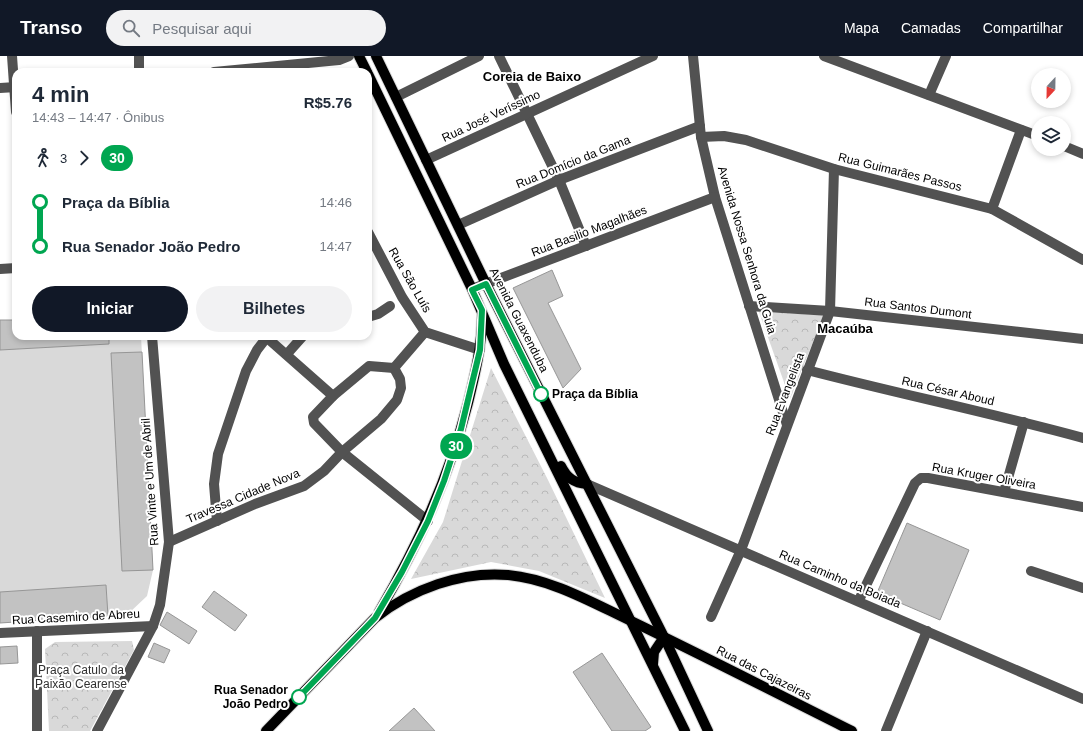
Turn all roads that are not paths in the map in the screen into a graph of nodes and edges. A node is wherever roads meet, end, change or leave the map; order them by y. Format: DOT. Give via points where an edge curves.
graph roads {
  1 [pos="12,56"];
  2 [pos="139,56"];
  3 [pos="349,56"];
  4 [pos="359,56"];
  5 [pos="376,56"];
  6 [pos="479,56"];
  7 [pos="499,56"];
  8 [pos="653,56"];
  9 [pos="693,56"];
  10 [pos="824,56"];
  11 [pos="946,56"];
  12 [pos="13,68"];
  13 [pos="139,68"];
  14 [pos="273,68"];
  15 [pos="365,68"];
  16 [pos="372,81"];
  17 [pos="12,87"];
  18 [pos="0,88"];
  19 [pos="929,95"];
  20 [pos="396,97"];
  21 [pos="526,114"];
  22 [pos="700,126"];
  23 [pos="1021,130"];
  24 [pos="1031,134"];
  25 [pos="701,137"];
  26 [pos="1071,149"];
  27 [pos="1083,154"];
  28 [pos="426,160"];
  29 [pos="834,169"];
  30 [pos="559,180"];
  31 [pos="715,197"];
  32 [pos="992,209"];
  33 [pos="458,225"];
  34 [pos="372,240"];
  35 [pos="586,246"];
  36 [pos="1083,260"];
  37 [pos="12,268"];
  38 [pos="0,269"];
  39 [pos="486,284"];
  40 [pos="472,290"];
  41 [pos="390,306"];
  42 [pos="749,306"];
  43 [pos="482,310"];
  44 [pos="830,311"];
  45 [pos="372,316"];
  46 [pos="425,332"];
  47 [pos="1083,339"];
  48 [pos="152,340"];
  49 [pos="264,340"];
  50 [pos="270,340"];
  51 [pos="299,340"];
  52 [pos="480,350"];
  53 [pos="287,354"];
  54 [pos="504,364"];
  55 [pos="394,368"];
  56 [pos="807,370"];
  57 [pos="333,396"];
  58 [pos="1024,422"];
  59 [pos="786,425"];
  60 [pos="1083,438"];
  61 [pos="342,452"];
  62 [pos="587,484"];
  63 [pos="1004,492"];
  64 [pos="1083,507"];
  65 [pos="217,521"];
  66 [pos="428,521"];
  67 [pos="169,542"];
  68 [pos="740,550"];
  69 [pos="1031,571"];
  70 [pos="1083,588"];
  71 [pos="859,600"];
  72 [pos="711,617"];
  73 [pos="375,618"];
  74 [pos="633,622"];
  75 [pos="153,626"];
  76 [pos="927,631"];
  77 [pos="37,632"];
  78 [pos="0,633"];
  79 [pos="664,637"];
  80 [pos="654,664"];
  81 [pos="1083,698"];
  82 [pos="37,731"];
  83 [pos="96,731"];
  84 [pos="266,731"];
  85 [pos="685,731"];
  86 [pos="708,731"];
  87 [pos="852,731"];
  88 [pos="886,731"];
  1 -- 12 [label="street"];
  2 -- 13 [label="street"];
  3 -- 14 [label="street" via="339,60"];
  4 -- 15 [label="main road"];
  5 -- 20 [label="main road, Avenida Guaxenduba"];
  6 -- 20 [label="street"];
  7 -- 21 [label="street"];
  8 -- 21 [label="street, Rua José Veríssimo"];
  9 -- 22 [label="street, Avenida Nossa Senhora da Guia"];
  10 -- 19 [label="street"];
  11 -- 19 [label="street"];
  16 -- 40 [label="main road"];
  17 -- 18 [label="street"];
  19 -- 23 [label="street"];
  20 -- 28 [label="main road, Avenida Guaxenduba"];
  21 -- 28 [label="street, Rua José Veríssimo"];
  21 -- 30 [label="street"];
  22 -- 25 [label="street, Avenida Nossa Senhora da Guia"];
  22 -- 30 [label="street, Rua Domício da Gama"];
  23 -- 24 [label="street"];
  23 -- 32 [label="street"];
  25 -- 29 [label="street, Rua Guimarães Passos" via="724,136 746,140"];
  25 -- 31 [label="street, Avenida Nossa Senhora da Guia"];
  26 -- 27 [label="street"];
  28 -- 33 [label="main road, Avenida Guaxenduba"];
  29 -- 32 [label="street, Rua Guimarães Passos"];
  29 -- 44 [label="street, Rua Evangelista"];
  30 -- 33 [label="street, Rua Domício da Gama"];
  30 -- 35 [label="street"];
  31 -- 35 [label="street, Rua Basilio Magalhães"];
  31 -- 42 [label="street, Avenida Nossa Senhora da Guia"];
  32 -- 36 [label="street, Rua Guimarães Passos"];
  33 -- 39 [label="main road, Avenida Guaxenduba"];
  34 -- 46 [label="street, Rua São Luís" via="402,297"];
  35 -- 39 [label="street, Rua Basilio Magalhães"];
  37 -- 38 [label="street"];
  39 -- 40 [label="street, Rua Basilio Magalhães"];
  39 -- 62 [label="main road, Avenida Guaxenduba"];
  40 -- 43 [label="main road"];
  41 -- 45 [label="street"];
  42 -- 44 [label="street, Rua Santos Dumont"];
  42 -- 59 [label="street, Avenida Nossa Senhora da Guia"];
  43 -- 52 [label="main road"];
  43 -- 54 [label="main road"];
  44 -- 47 [label="street, Rua Santos Dumont"];
  44 -- 56 [label="street, Rua Evangelista"];
  46 -- 52 [label="street, Rua São Luís"];
  46 -- 55 [label="street"];
  48 -- 67 [label="street, Rua Vinte e Um de Abril"];
  49 -- 65 [label="street" via="246,371 218,454 214,484"];
  50 -- 53 [label="street"];
  51 -- 53 [label="street"];
  52 -- 66 [label="main road" via="461,429"];
  53 -- 57 [label="street"];
  54 -- 62 [label="main road" via="520,382 565,474 577,482"];
  54 -- 74 [label="main road"];
  55 -- 57 [label="street" via="369,366"];
  55 -- 61 [label="street, Travessa Cidade Nova" via="400,379 401,388 397,400 381,419"];
  56 -- 58 [label="street, Rua César Aboud"];
  56 -- 59 [label="street, Rua Evangelista"];
  57 -- 61 [label="street" via="313,417 314,424"];
  58 -- 60 [label="street, Rua César Aboud"];
  58 -- 63 [label="street"];
  59 -- 68 [label="street, Rua Evangelista"];
  61 -- 65 [label="street, Travessa Cidade Nova" via="324,471 304,486"];
  61 -- 66 [label="street"];
  62 -- 68 [label="street, Rua Caminho da Boiada"];
  62 -- 79 [label="main road, Avenida Guaxenduba"];
  63 -- 64 [label="street, Rua Kruger Oliveira"];
  63 -- 71 [label="street, Rua Kruger Oliveira" via="921,478 915,483"];
  65 -- 67 [label="street, Travessa Cidade Nova"];
  66 -- 73 [label="main road"];
  67 -- 75 [label="street, Rua Vinte e Um de Abril" via="160,605"];
  68 -- 71 [label="street, Rua Caminho da Boiada"];
  68 -- 72 [label="street, Rua Evangelista"];
  69 -- 70 [label="street"];
  71 -- 76 [label="street, Rua Caminho da Boiada"];
  73 -- 74 [label="main road" via="417,591 460,578 491,574 514,576 547,584"];
  73 -- 84 [label="main road"];
  74 -- 79 [label="main road"];
  74 -- 80 [label="main road"];
  75 -- 77 [label="street, Rua Casemiro de Abreu"];
  75 -- 83 [label="street, Rua Vinte e Um de Abril"];
  76 -- 81 [label="street, Rua Caminho da Boiada"];
  76 -- 88 [label="street"];
  77 -- 78 [label="street, Rua Casemiro de Abreu"];
  77 -- 82 [label="street"];
  79 -- 80 [label="main road" via="654,652"];
  79 -- 86 [label="main road, Avenida Guaxenduba"];
  79 -- 87 [label="main road, Rua das Cajazeiras"];
  80 -- 85 [label="main road"];
}
